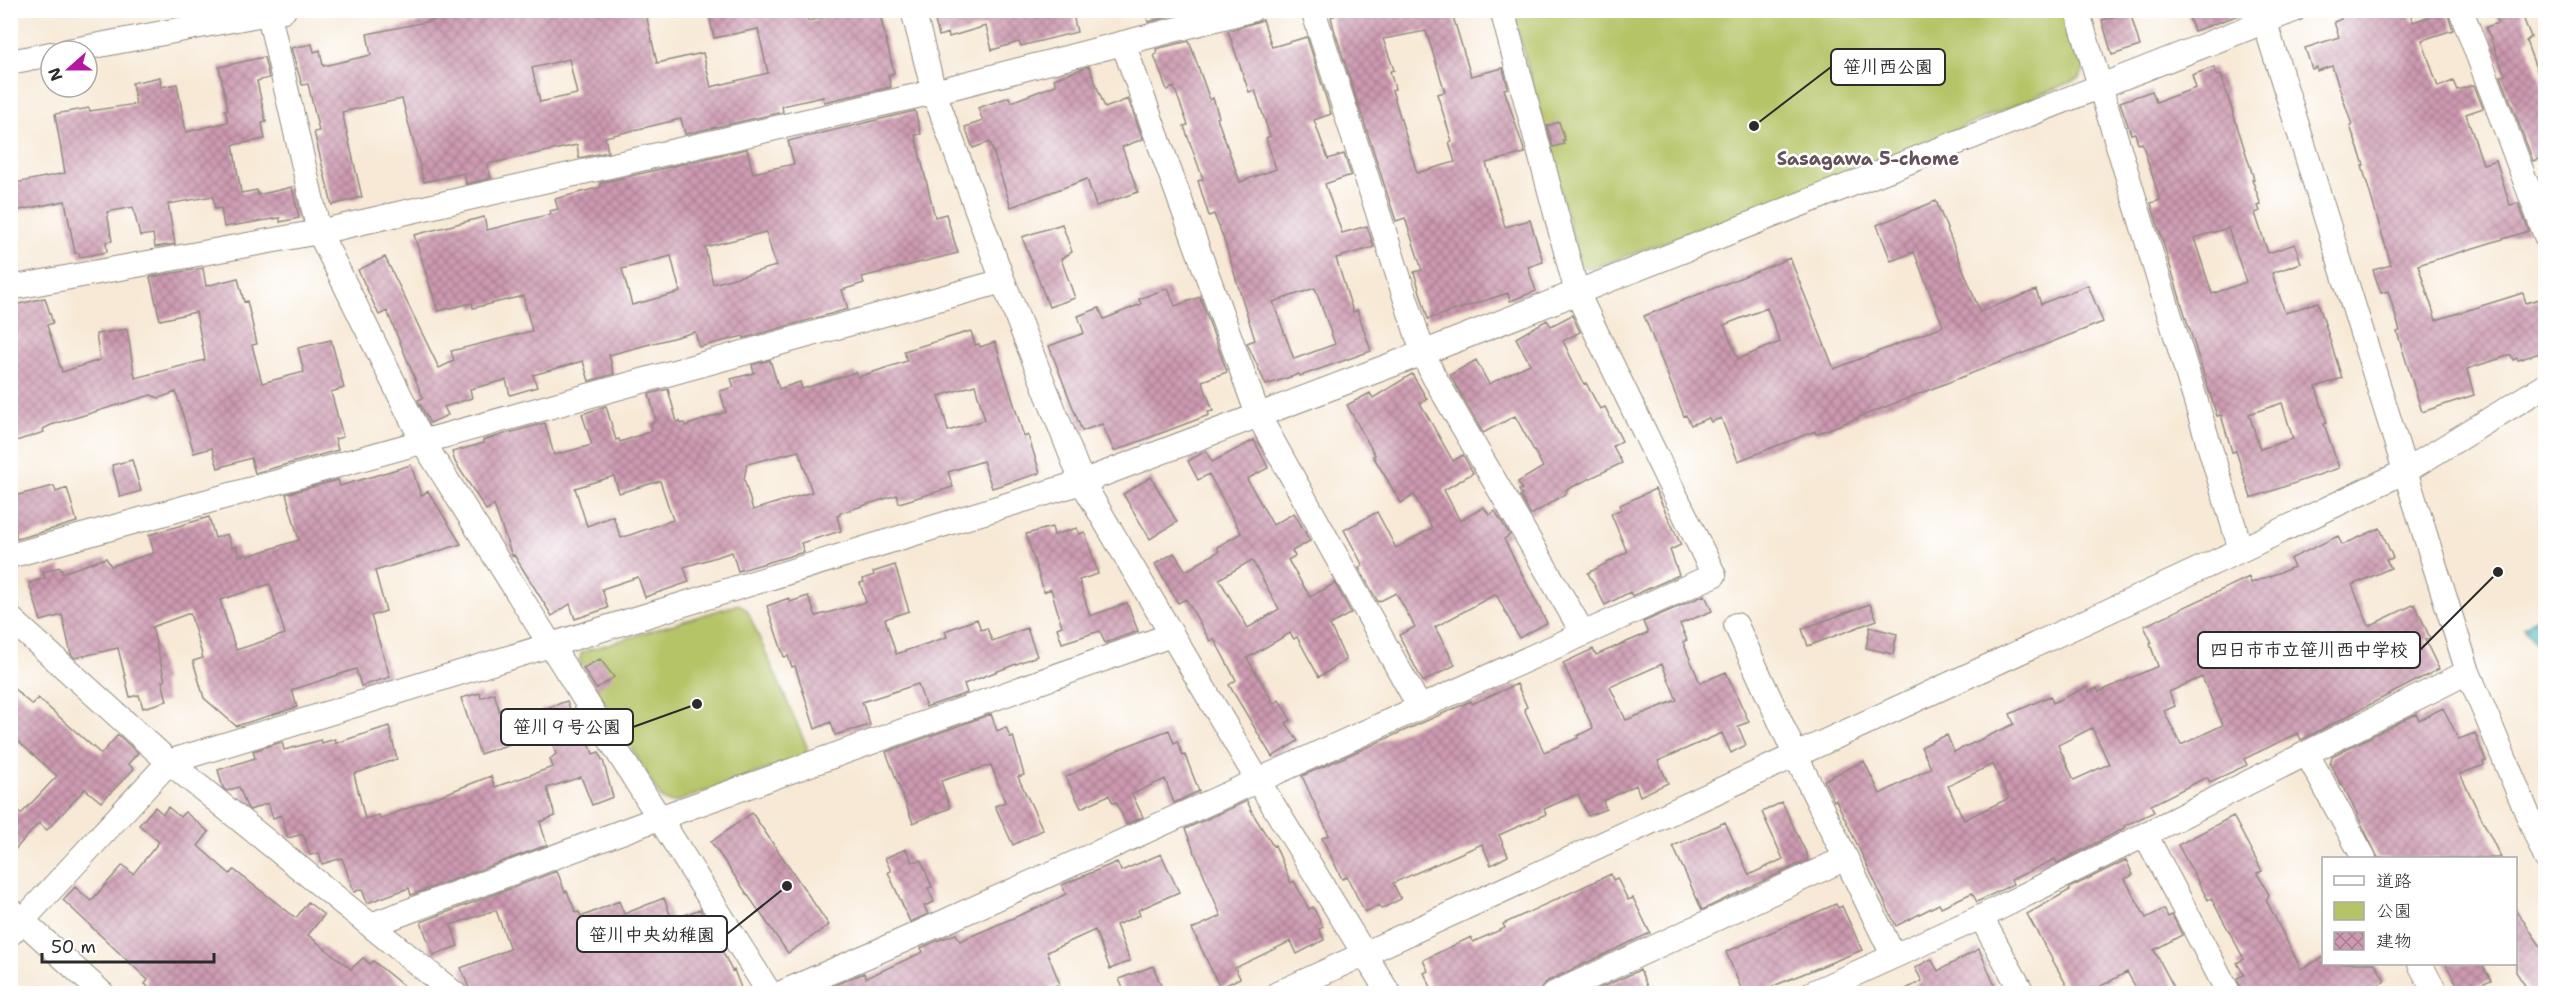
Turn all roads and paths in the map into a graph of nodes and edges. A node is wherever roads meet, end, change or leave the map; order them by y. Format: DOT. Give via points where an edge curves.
graph roads {
  1 [pos="913,10"];
  2 [pos="1251,10"];
  3 [pos="1313,10"];
  4 [pos="1502,10"];
  5 [pos="2077,10"];
  6 [pos="2294,10"];
  7 [pos="2461,10"];
  8 [pos="274,12"];
  9 [pos="2262,17"];
  10 [pos="1123,44"];
  11 [pos="99,45"];
  12 [pos="39,56"];
  13 [pos="10,62"];
  14 [pos="2101,86"];
  15 [pos="934,92"];
  16 [pos="319,232"];
  17 [pos="2546,236"];
  18 [pos="1003,281"];
  19 [pos="10,288"];
  20 [pos="1577,293"];
  21 [pos="1423,353"];
  22 [pos="2546,385"];
  23 [pos="1258,415"];
  24 [pos="423,442"];
  25 [pos="2404,472"];
  26 [pos="1082,482"];
  27 [pos="2241,550"];
  28 [pos="10,556"];
  29 [pos="10,618"];
  30 [pos="1736,625"];
  31 [pos="1583,633"];
  32 [pos="1171,635"];
  33 [pos="552,646"];
  34 [pos="2468,672"];
  35 [pos="1419,706"];
  36 [pos="1795,754"];
  37 [pos="2307,754"];
  38 [pos="169,762"];
  39 [pos="1257,779"];
  40 [pos="659,818"];
  41 [pos="2146,836"];
  42 [pos="2363,857"];
  43 [pos="1846,858"];
  44 [pos="2546,858"];
  45 [pos="1981,917"];
  46 [pos="15,921"];
  47 [pos="371,925"];
  48 [pos="1364,953"];
  49 [pos="1893,955"];
  50 [pos="2421,965"];
  51 [pos="1816,992"];
  52 [pos="103,993"];
  53 [pos="455,993"];
  54 [pos="770,993"];
  55 [pos="779,993"];
  56 [pos="1277,993"];
  57 [pos="1389,993"];
  58 [pos="1554,993"];
  59 [pos="2023,993"];
  60 [pos="2229,993"];
  61 [pos="2436,993"];
  1 -- 15 [label="street"];
  2 -- 10 [label="street"];
  3 -- 21 [label="street"];
  4 -- 20 [label="street"];
  5 -- 14 [label="street"];
  6 -- 9 [label="street"];
  7 -- 17 [label="street"];
  8 -- 11 [label="street"];
  8 -- 16 [label="street"];
  9 -- 14 [label="street"];
  9 -- 25 [label="street"];
  10 -- 15 [label="street"];
  10 -- 23 [label="street"];
  12 -- 13 [label="street"];
  14 -- 20 [label="street"];
  14 -- 27 [label="street"];
  15 -- 16 [label="street"];
  15 -- 18 [label="street"];
  16 -- 19 [label="street"];
  16 -- 24 [label="street"];
  18 -- 24 [label="street"];
  18 -- 26 [label="street"];
  20 -- 21 [label="street"];
  20 -- 31 [label="street" via="1714,575"];
  21 -- 23 [label="street"];
  21 -- 31 [label="street"];
  22 -- 25 [label="street"];
  23 -- 26 [label="street"];
  23 -- 35 [label="street"];
  24 -- 28 [label="street"];
  24 -- 33 [label="street"];
  25 -- 27 [label="street"];
  25 -- 34 [label="street"];
  26 -- 32 [label="street"];
  26 -- 33 [label="street"];
  27 -- 36 [label="street"];
  29 -- 38 [label="street"];
  30 -- 36 [label="street"];
  31 -- 35 [label="street"];
  32 -- 39 [label="street"];
  32 -- 40 [label="street"];
  33 -- 38 [label="street"];
  33 -- 40 [label="street"];
  34 -- 37 [label="street"];
  34 -- 44 [label="street"];
  35 -- 39 [label="street"];
  36 -- 43 [label="street"];
  36 -- 48 [label="street"];
  37 -- 41 [label="street"];
  37 -- 42 [label="street"];
  38 -- 46 [label="street"];
  38 -- 47 [label="street"];
  39 -- 48 [label="street"];
  39 -- 55 [label="street"];
  40 -- 47 [label="street"];
  40 -- 54 [label="street"];
  41 -- 45 [label="street"];
  41 -- 60 [label="street"];
  43 -- 49 [label="street"];
  43 -- 58 [label="street"];
  45 -- 49 [label="street"];
  45 -- 59 [label="street"];
  46 -- 52 [label="street"];
  47 -- 53 [label="street"];
  48 -- 56 [label="street"];
  48 -- 57 [label="street"];
  49 -- 51 [label="street"];
  50 -- 61 [label="street"];
}
